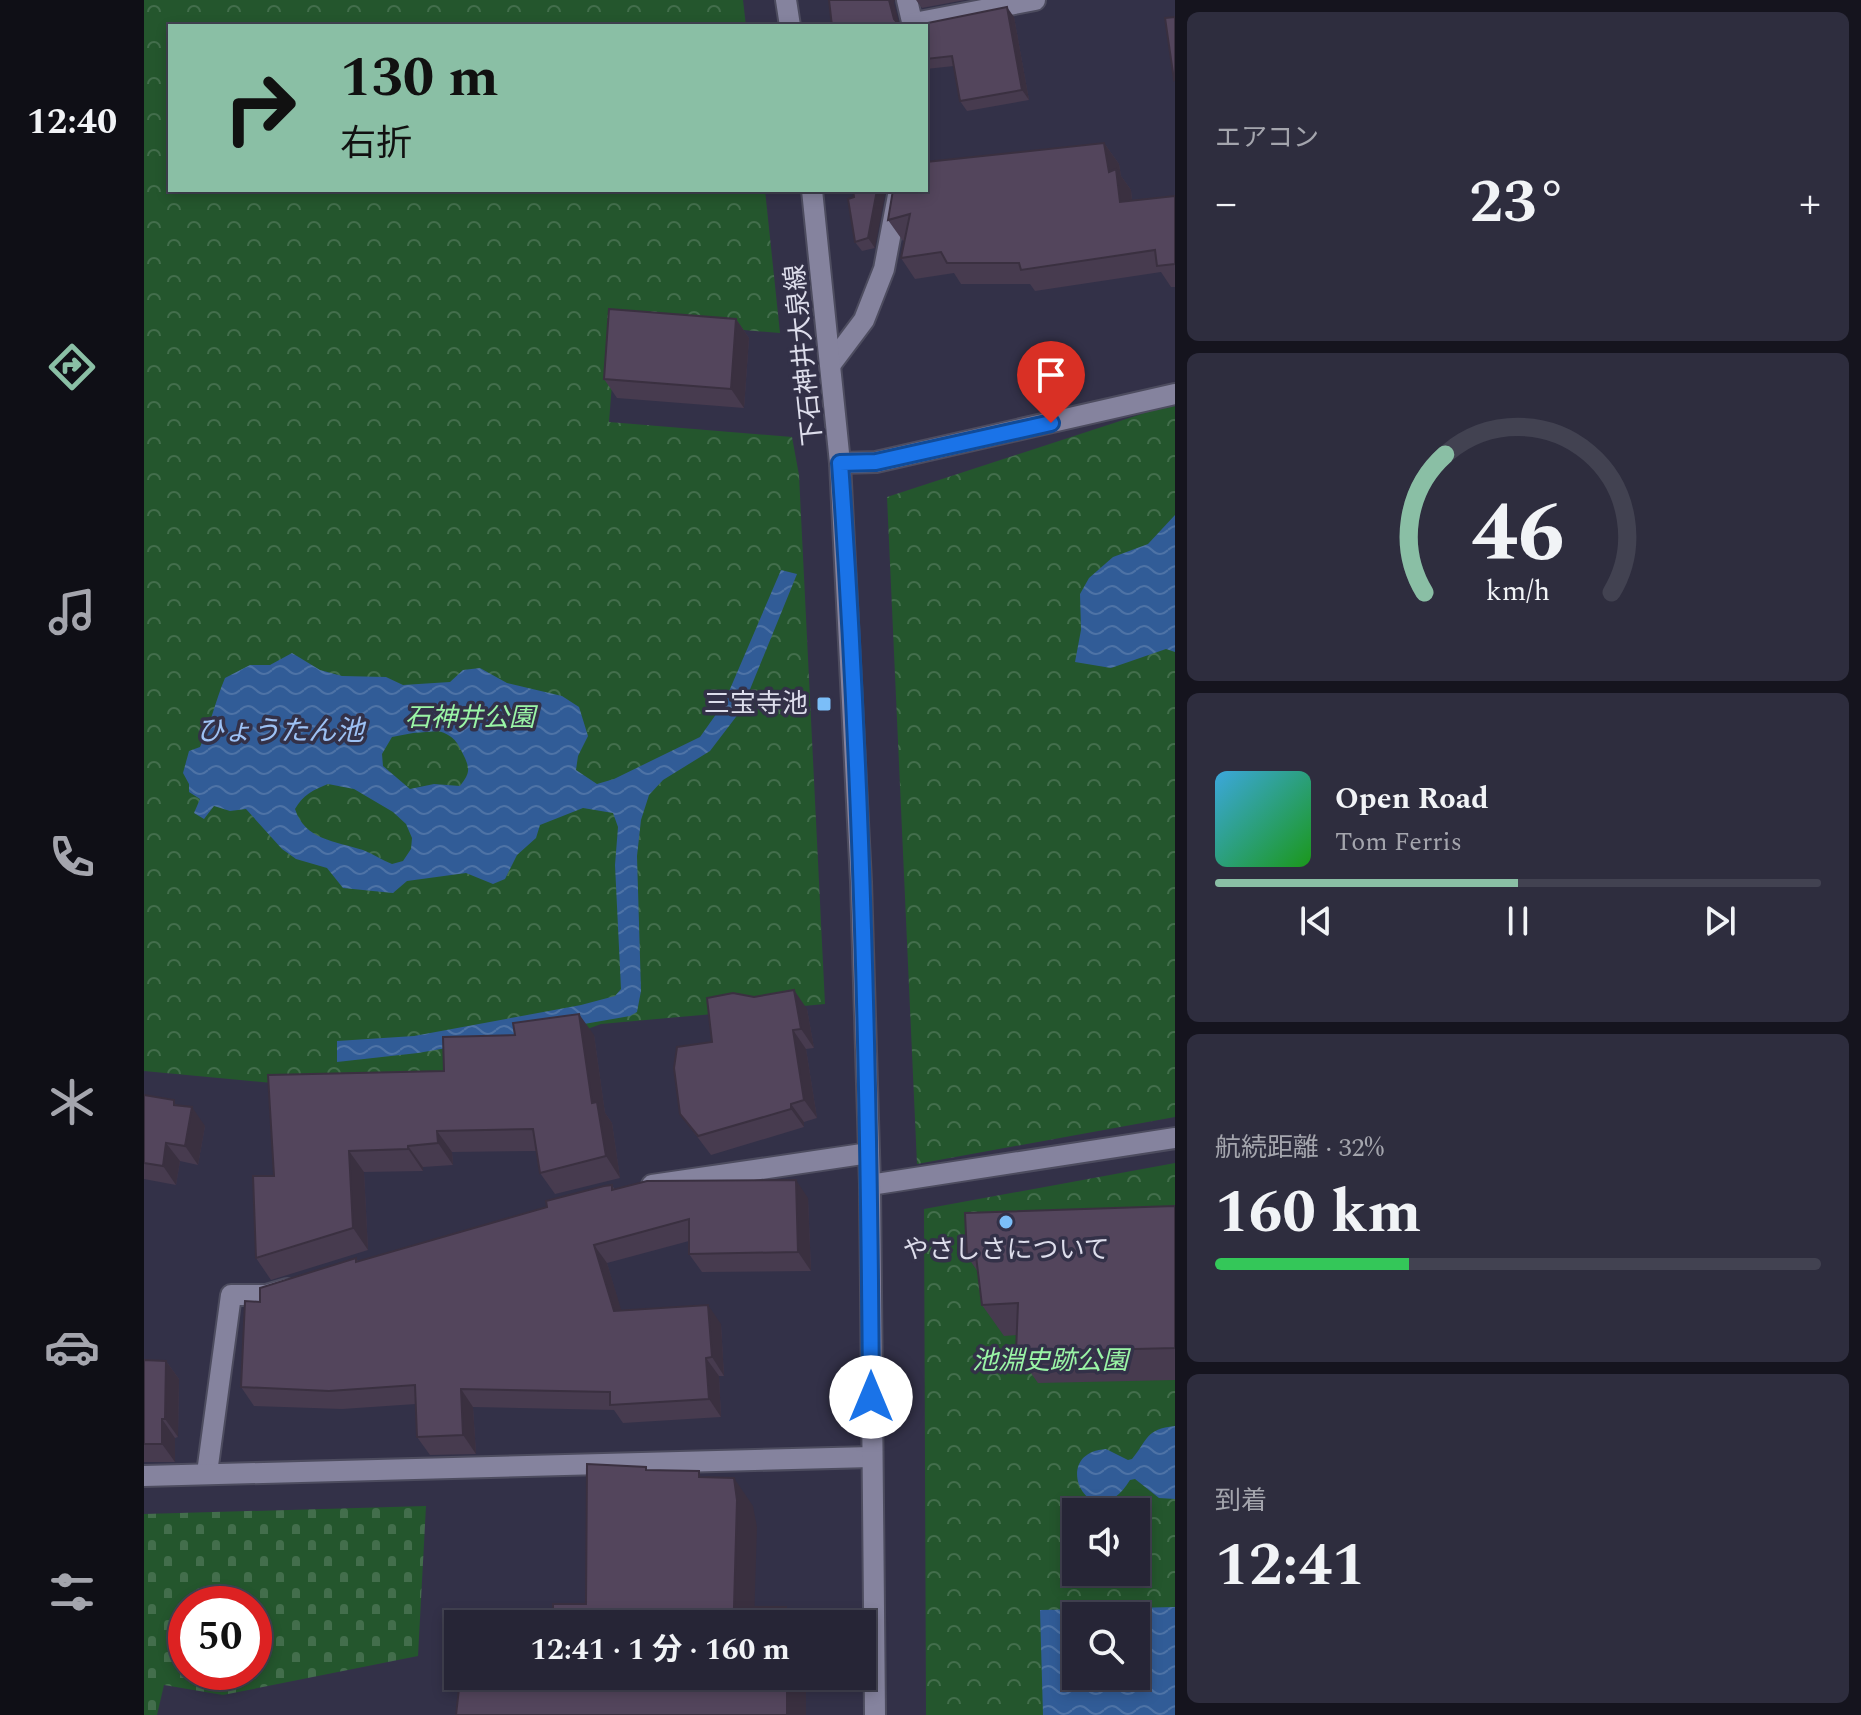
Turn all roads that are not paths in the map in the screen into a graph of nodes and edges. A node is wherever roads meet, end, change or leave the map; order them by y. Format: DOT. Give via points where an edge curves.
graph roads {
  1 [pos="786,0"];
  2 [pos="907,0"];
  3 [pos="1035,0"];
  4 [pos="1011,2"];
  5 [pos="790,24"];
  6 [pos="914,24"];
  7 [pos="812,192"];
  8 [pos="899,192"];
  9 [pos="831,364"];
  10 [pos="1175,394"];
  11 [pos="840,463"];
  12 [pos="1175,1138"];
  13 [pos="869,1153"];
  14 [pos="870,1185"];
  15 [pos="629,1189"];
  16 [pos="308,1282"];
  17 [pos="872,1457"];
  18 [pos="207,1473"];
  19 [pos="144,1476"];
  20 [pos="875,1715"];
  1 -- 5 [label="street"];
  2 -- 6 [label="street"];
  3 -- 4 [label="street"];
  4 -- 6 [label="street"];
  7 -- 9 [label="street, 下石神井大泉線"];
  8 -- 9 [label="street" via="884,269 864,320"];
  9 -- 11 [label="street, 下石神井大泉線"];
  10 -- 11 [label="street" via="876,462"];
  11 -- 13 [label="street, 下石神井大泉線"];
  12 -- 14 [label="street"];
  13 -- 14 [label="street, 下石神井大泉線"];
  13 -- 15 [label="street"];
  14 -- 17 [label="street, 下石神井大泉線"];
  16 -- 18 [label="street" via="266,1295 231,1295"];
  17 -- 18 [label="street"];
  17 -- 20 [label="street, 下石神井大泉線"];
  18 -- 19 [label="street"];
}
